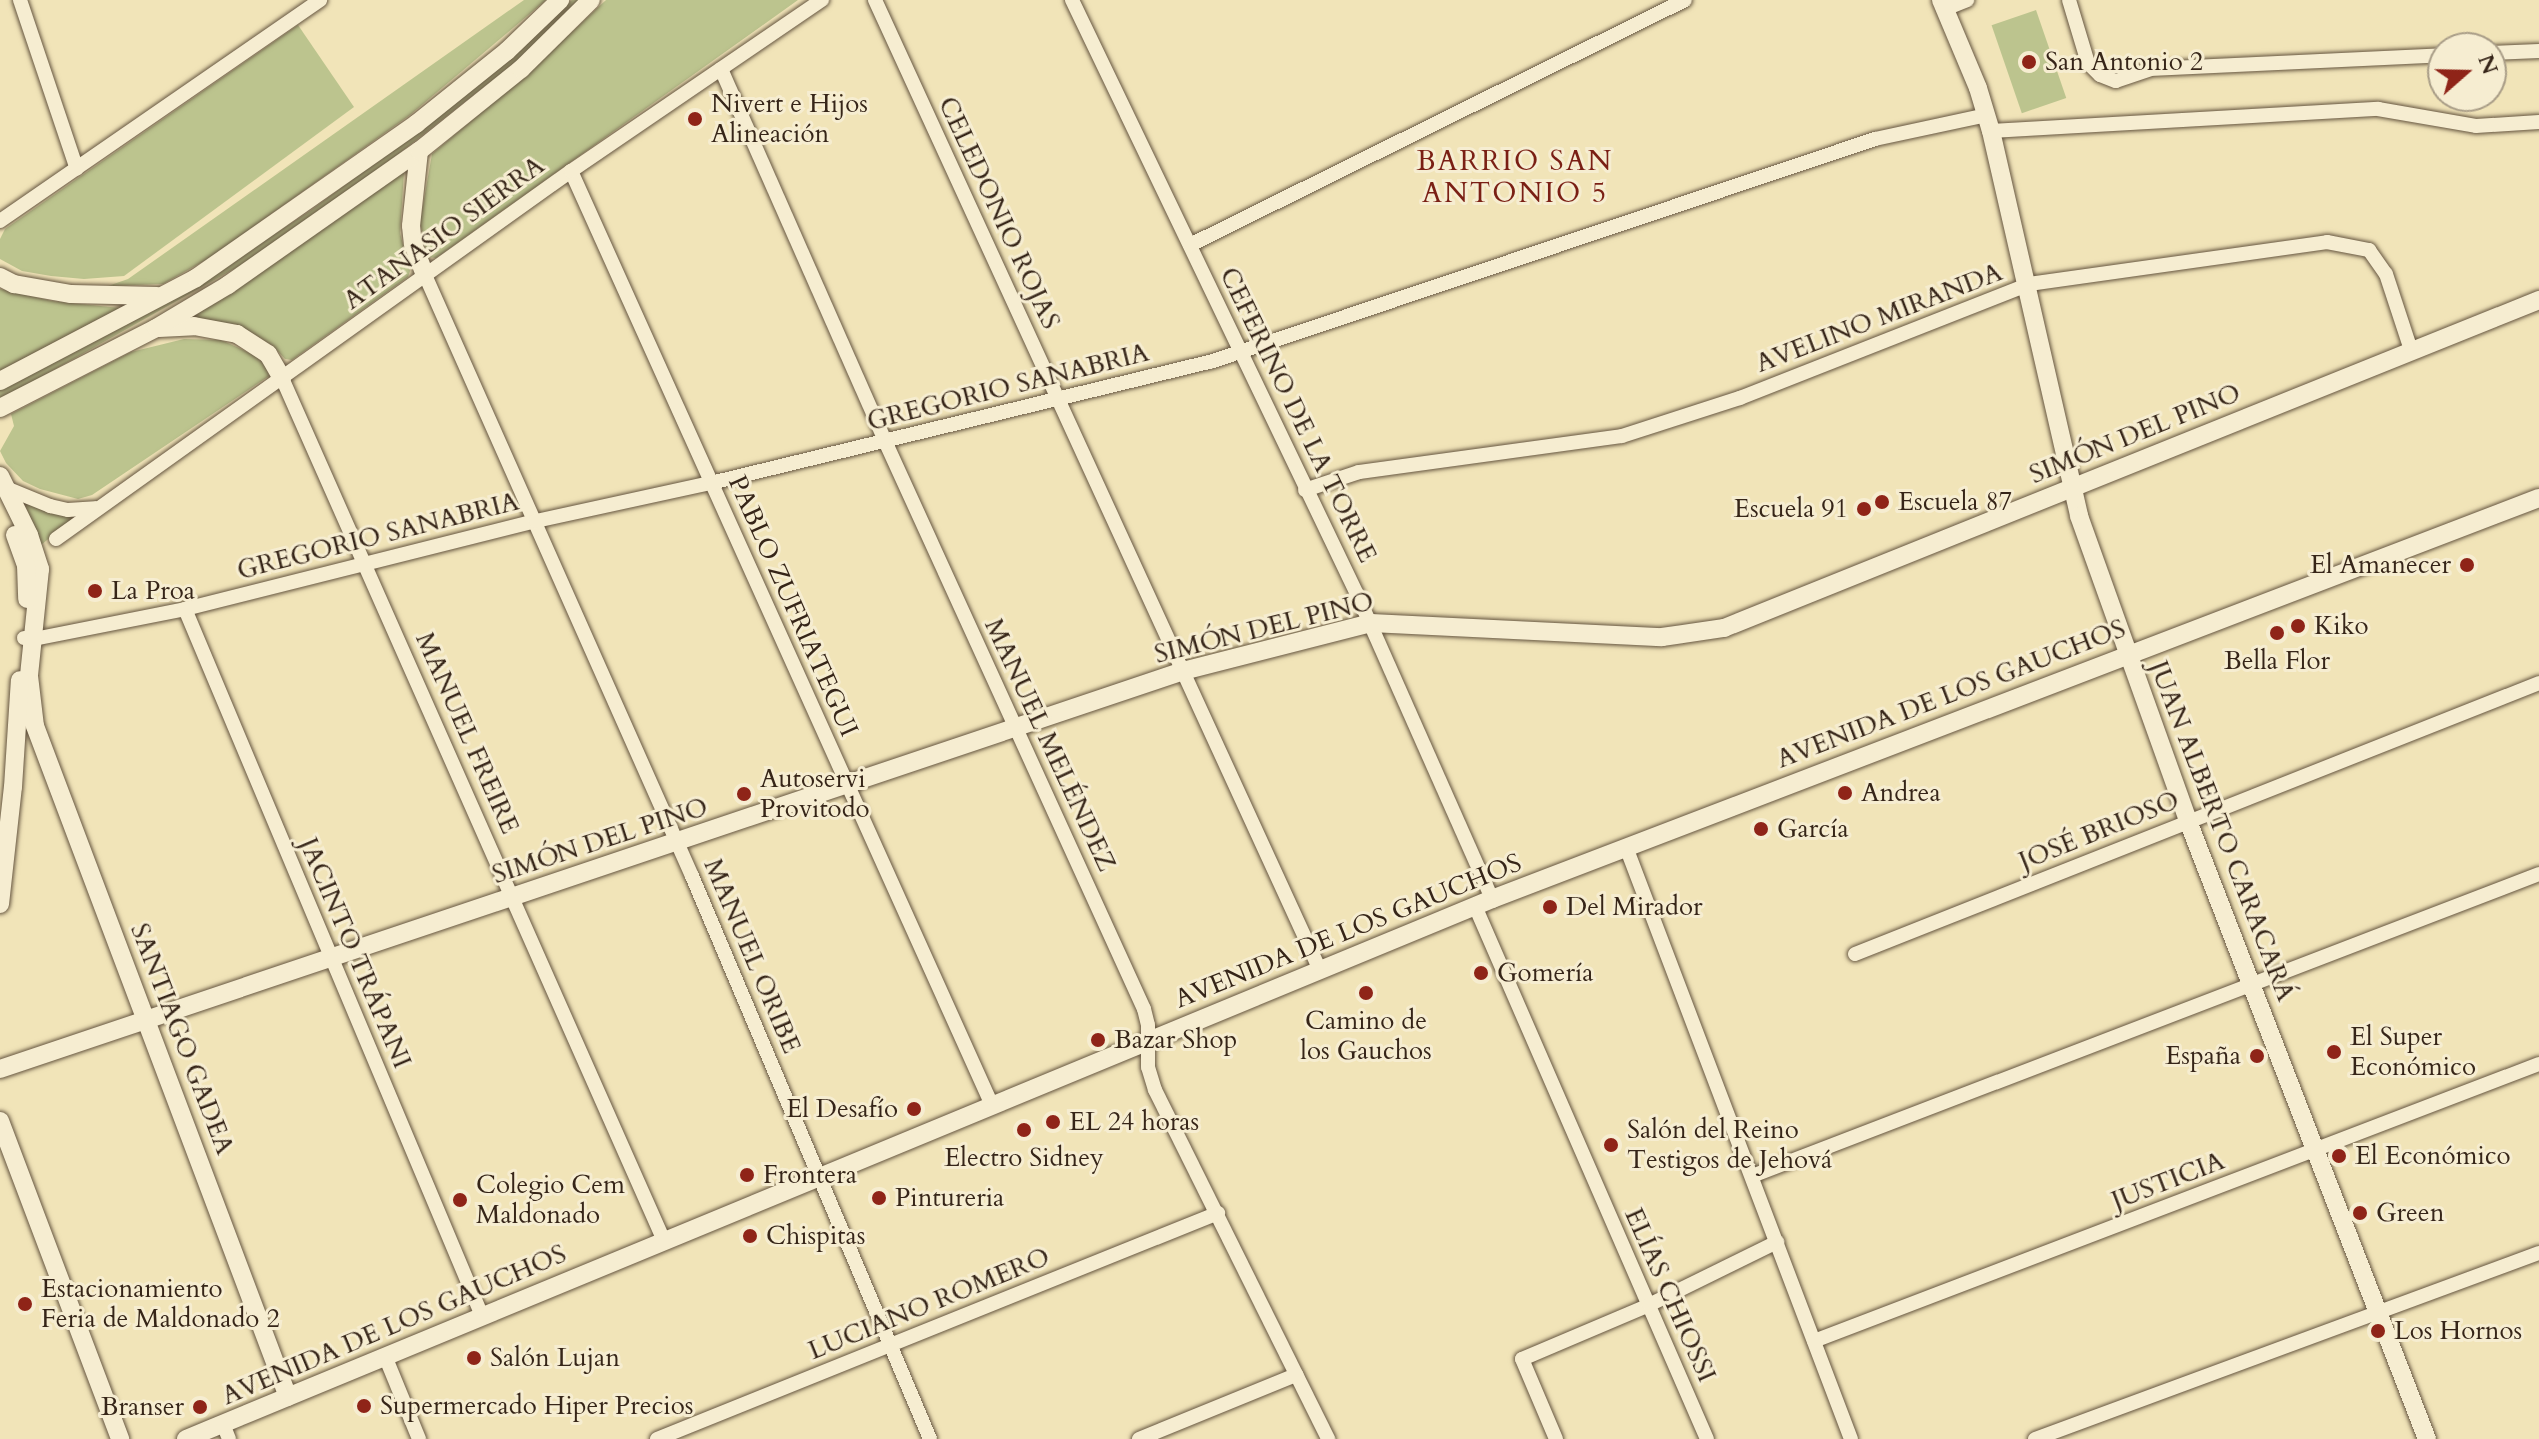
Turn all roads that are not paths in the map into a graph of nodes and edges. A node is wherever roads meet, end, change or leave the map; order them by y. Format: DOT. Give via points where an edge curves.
graph roads {
  1 [pos="20,0"];
  2 [pos="320,0"];
  3 [pos="560,0"];
  4 [pos="591,0"];
  5 [pos="822,0"];
  6 [pos="875,0"];
  7 [pos="1072,0"];
  8 [pos="1685,0"];
  9 [pos="1967,0"];
  10 [pos="2055,0"];
  11 [pos="2070,4"];
  12 [pos="1943,5"];
  13 [pos="2539,51"];
  14 [pos="2507,52"];
  15 [pos="2427,56"];
  16 [pos="721,69"];
  17 [pos="2539,122"];
  18 [pos="1989,123"];
  19 [pos="419,151"];
  20 [pos="77,169"];
  21 [pos="571,171"];
  22 [pos="0,221"];
  23 [pos="1190,245"];
  24 [pos="425,275"];
  25 [pos="0,277"];
  26 [pos="2029,284"];
  27 [pos="164,295"];
  28 [pos="2539,300"];
  29 [pos="156,328"];
  30 [pos="2411,350"];
  31 [pos="1242,353"];
  32 [pos="282,378"];
  33 [pos="0,381"];
  34 [pos="1059,400"];
  35 [pos="0,408"];
  36 [pos="885,441"];
  37 [pos="711,483"];
  38 [pos="2073,488"];
  39 [pos="2,489"];
  40 [pos="1305,490"];
  41 [pos="2539,498"];
  42 [pos="96,508"];
  43 [pos="536,521"];
  44 [pos="56,539"];
  45 [pos="366,564"];
  46 [pos="185,609"];
  47 [pos="1371,623"];
  48 [pos="29,638"];
  49 [pos="2126,655"];
  50 [pos="1183,671"];
  51 [pos="2539,683"];
  52 [pos="1016,726"];
  53 [pos="847,785"];
  54 [pos="2188,821"];
  55 [pos="678,843"];
  56 [pos="1626,847"];
  57 [pos="2539,874"];
  58 [pos="513,897"];
  59 [pos="1483,902"];
  60 [pos="0,904"];
  61 [pos="1855,954"];
  62 [pos="332,959"];
  63 [pos="1320,970"];
  64 [pos="2252,985"];
  65 [pos="147,1020"];
  66 [pos="1149,1041"];
  67 [pos="2539,1064"];
  68 [pos="0,1069"];
  69 [pos="992,1105"];
  70 [pos="0,1121"];
  71 [pos="2316,1151"];
  72 [pos="1752,1176"];
  73 [pos="818,1177"];
  74 [pos="1218,1213"];
  75 [pos="664,1241"];
  76 [pos="1777,1242"];
  77 [pos="2539,1253"];
  78 [pos="1649,1305"];
  79 [pos="2379,1315"];
  80 [pos="482,1316"];
  81 [pos="1814,1341"];
  82 [pos="890,1345"];
  83 [pos="385,1356"];
  84 [pos="1296,1375"];
  85 [pos="288,1397"];
  86 [pos="226,1431"];
  87 [pos="120,1439"];
  88 [pos="186,1439"];
  89 [pos="419,1439"];
  90 [pos="657,1439"];
  91 [pos="930,1439"];
  92 [pos="1139,1439"];
  93 [pos="1328,1439"];
  94 [pos="1556,1439"];
  95 [pos="1707,1439"];
  96 [pos="1851,1439"];
  97 [pos="2035,1439"];
  98 [pos="2427,1439"];
  1 -- 20 [label="street"];
  2 -- 20 [label="street"];
  3 -- 27 [label="street" via="507,51 416,124"];
  4 -- 19 [label="street" via="521,69"];
  5 -- 16 [label="street, ATANASIO SIERRA"];
  6 -- 34 [label="street, CELEDONIO ROJAS"];
  7 -- 23 [label="street, CEFERINO DE LA TORRE"];
  8 -- 23 [label="street"];
  9 -- 12 [label="street"];
  10 -- 11 [label="street"];
  11 -- 15 [label="street" via="2088,63 2116,81 2150,69"];
  12 -- 18 [label="street, JUAN ALBERTO CARACARÁ"];
  13 -- 14 [label="street"];
  16 -- 21 [label="street, ATANASIO SIERRA"];
  16 -- 36 [label="street, MANUEL MELÉNDEZ"];
  17 -- 18 [label="street, GREGORIO SANABRIA" via="2476,126 2378,109"];
  18 -- 26 [label="street, JUAN ALBERTO CARACARÁ"];
  18 -- 31 [label="street, GREGORIO SANABRIA" via="1875,139"];
  19 -- 24 [label="street" via="411,226"];
  19 -- 29 [label="street" via="228,285"];
  20 -- 22 [label="street"];
  21 -- 24 [label="street, ATANASIO SIERRA"];
  21 -- 37 [label="street, PABLO ZUFRIATEGUI"];
  23 -- 31 [label="street, CEFERINO DE LA TORRE"];
  24 -- 32 [label="street, ATANASIO SIERRA"];
  24 -- 43 [label="street, MANUEL ORIBE"];
  25 -- 27 [label="street" via="71,294"];
  26 -- 30 [label="street, AVELINO MIRANDA" via="2327,242 2369,250 2386,274"];
  26 -- 38 [label="street, JUAN ALBERTO CARACARÁ"];
  26 -- 40 [label="street, AVELINO MIRANDA" via="1740,398 1622,436 1359,472"];
  27 -- 33 [label="street"];
  28 -- 30 [label="street, SIMÓN DEL PINO"];
  29 -- 32 [label="street" via="194,326 237,334 268,354"];
  29 -- 35 [label="street"];
  30 -- 38 [label="street, SIMÓN DEL PINO"];
  31 -- 34 [label="street, GREGORIO SANABRIA"];
  31 -- 40 [label="street, CEFERINO DE LA TORRE"];
  32 -- 42 [label="street, ATANASIO SIERRA"];
  32 -- 45 [label="street, MANUEL FREIRE"];
  34 -- 36 [label="street, GREGORIO SANABRIA"];
  34 -- 50 [label="street, CELEDONIO ROJAS"];
  36 -- 37 [label="street, GREGORIO SANABRIA"];
  36 -- 52 [label="street, MANUEL MELÉNDEZ"];
  37 -- 43 [label="street, GREGORIO SANABRIA"];
  37 -- 53 [label="street, PABLO ZUFRIATEGUI"];
  38 -- 47 [label="street, SIMÓN DEL PINO" via="1724,628 1695,634 1662,637"];
  38 -- 49 [label="street, JUAN ALBERTO CARACARÁ"];
  39 -- 42 [label="street" via="59,508"];
  39 -- 48 [label="street" via="26,565"];
  40 -- 47 [label="street, CEFERINO DE LA TORRE"];
  41 -- 49 [label="street, AVENIDA DE LOS GAUCHOS"];
  42 -- 44 [label="street, ATANASIO SIERRA"];
  43 -- 45 [label="street, GREGORIO SANABRIA"];
  43 -- 55 [label="street, MANUEL ORIBE"];
  45 -- 46 [label="street, GREGORIO SANABRIA"];
  45 -- 58 [label="street, MANUEL FREIRE"];
  46 -- 48 [label="street, GREGORIO SANABRIA"];
  46 -- 62 [label="street, JACINTO TRÁPANI"];
  47 -- 50 [label="street, SIMÓN DEL PINO"];
  47 -- 59 [label="street, CEFERINO DE LA TORRE"];
  48 -- 60 [label="street"];
  48 -- 65 [label="street, SANTIAGO GADEA" via="30,699 44,754"];
  49 -- 54 [label="street, JUAN ALBERTO CARACARÁ"];
  49 -- 56 [label="street, AVENIDA DE LOS GAUCHOS"];
  50 -- 52 [label="street, SIMÓN DEL PINO"];
  50 -- 63 [label="street, CELEDONIO ROJAS"];
  51 -- 54 [label="street, JOSÉ BRIOSO"];
  52 -- 53 [label="street, SIMÓN DEL PINO"];
  52 -- 66 [label="street, MANUEL MELÉNDEZ" via="1144,1009"];
  53 -- 55 [label="street, SIMÓN DEL PINO"];
  53 -- 69 [label="street, PABLO ZUFRIATEGUI"];
  54 -- 61 [label="street, JOSÉ BRIOSO"];
  54 -- 64 [label="street, JUAN ALBERTO CARACARÁ"];
  55 -- 58 [label="street, SIMÓN DEL PINO"];
  55 -- 73 [label="street, MANUEL ORIBE"];
  56 -- 59 [label="street, AVENIDA DE LOS GAUCHOS"];
  56 -- 72 [label="street"];
  57 -- 64 [label="street"];
  58 -- 62 [label="street, SIMÓN DEL PINO"];
  58 -- 75 [label="street, MANUEL FREIRE"];
  59 -- 63 [label="street, AVENIDA DE LOS GAUCHOS"];
  59 -- 78 [label="street, ELÍAS CHIOSSI"];
  62 -- 65 [label="street, SIMÓN DEL PINO"];
  62 -- 80 [label="street, JACINTO TRÁPANI"];
  63 -- 66 [label="street, AVENIDA DE LOS GAUCHOS"];
  64 -- 71 [label="street, JUAN ALBERTO CARACARÁ"];
  64 -- 72 [label="street"];
  65 -- 68 [label="street, SIMÓN DEL PINO"];
  65 -- 85 [label="street, SANTIAGO GADEA"];
  66 -- 69 [label="street, AVENIDA DE LOS GAUCHOS"];
  66 -- 74 [label="street, MANUEL MELÉNDEZ" via="1148,1067 1155,1090"];
  67 -- 71 [label="street, JUSTICIA"];
  69 -- 73 [label="street, AVENIDA DE LOS GAUCHOS"];
  70 -- 87 [label="street"];
  71 -- 79 [label="street, JUAN ALBERTO CARACARÁ"];
  71 -- 81 [label="street, JUSTICIA"];
  72 -- 76 [label="street"];
  73 -- 75 [label="street, AVENIDA DE LOS GAUCHOS"];
  73 -- 82 [label="street, MANUEL ORIBE"];
  74 -- 82 [label="street, LUCIANO ROMERO"];
  74 -- 84 [label="street, MANUEL MELÉNDEZ"];
  75 -- 80 [label="street, AVENIDA DE LOS GAUCHOS"];
  76 -- 78 [label="street"];
  76 -- 81 [label="street"];
  77 -- 79 [label="street"];
  78 -- 94 [label="street" via="1522,1359"];
  78 -- 95 [label="street, ELÍAS CHIOSSI"];
  79 -- 97 [label="street"];
  79 -- 98 [label="street, JUAN ALBERTO CARACARÁ"];
  80 -- 83 [label="street, AVENIDA DE LOS GAUCHOS"];
  81 -- 96 [label="street"];
  82 -- 90 [label="street, LUCIANO ROMERO"];
  82 -- 91 [label="street, MANUEL ORIBE"];
  83 -- 85 [label="street, AVENIDA DE LOS GAUCHOS"];
  83 -- 89 [label="street"];
  84 -- 92 [label="street"];
  84 -- 93 [label="street, MANUEL MELÉNDEZ"];
  85 -- 86 [label="street, AVENIDA DE LOS GAUCHOS"];
  86 -- 88 [label="street, AVENIDA DE LOS GAUCHOS"];
}
